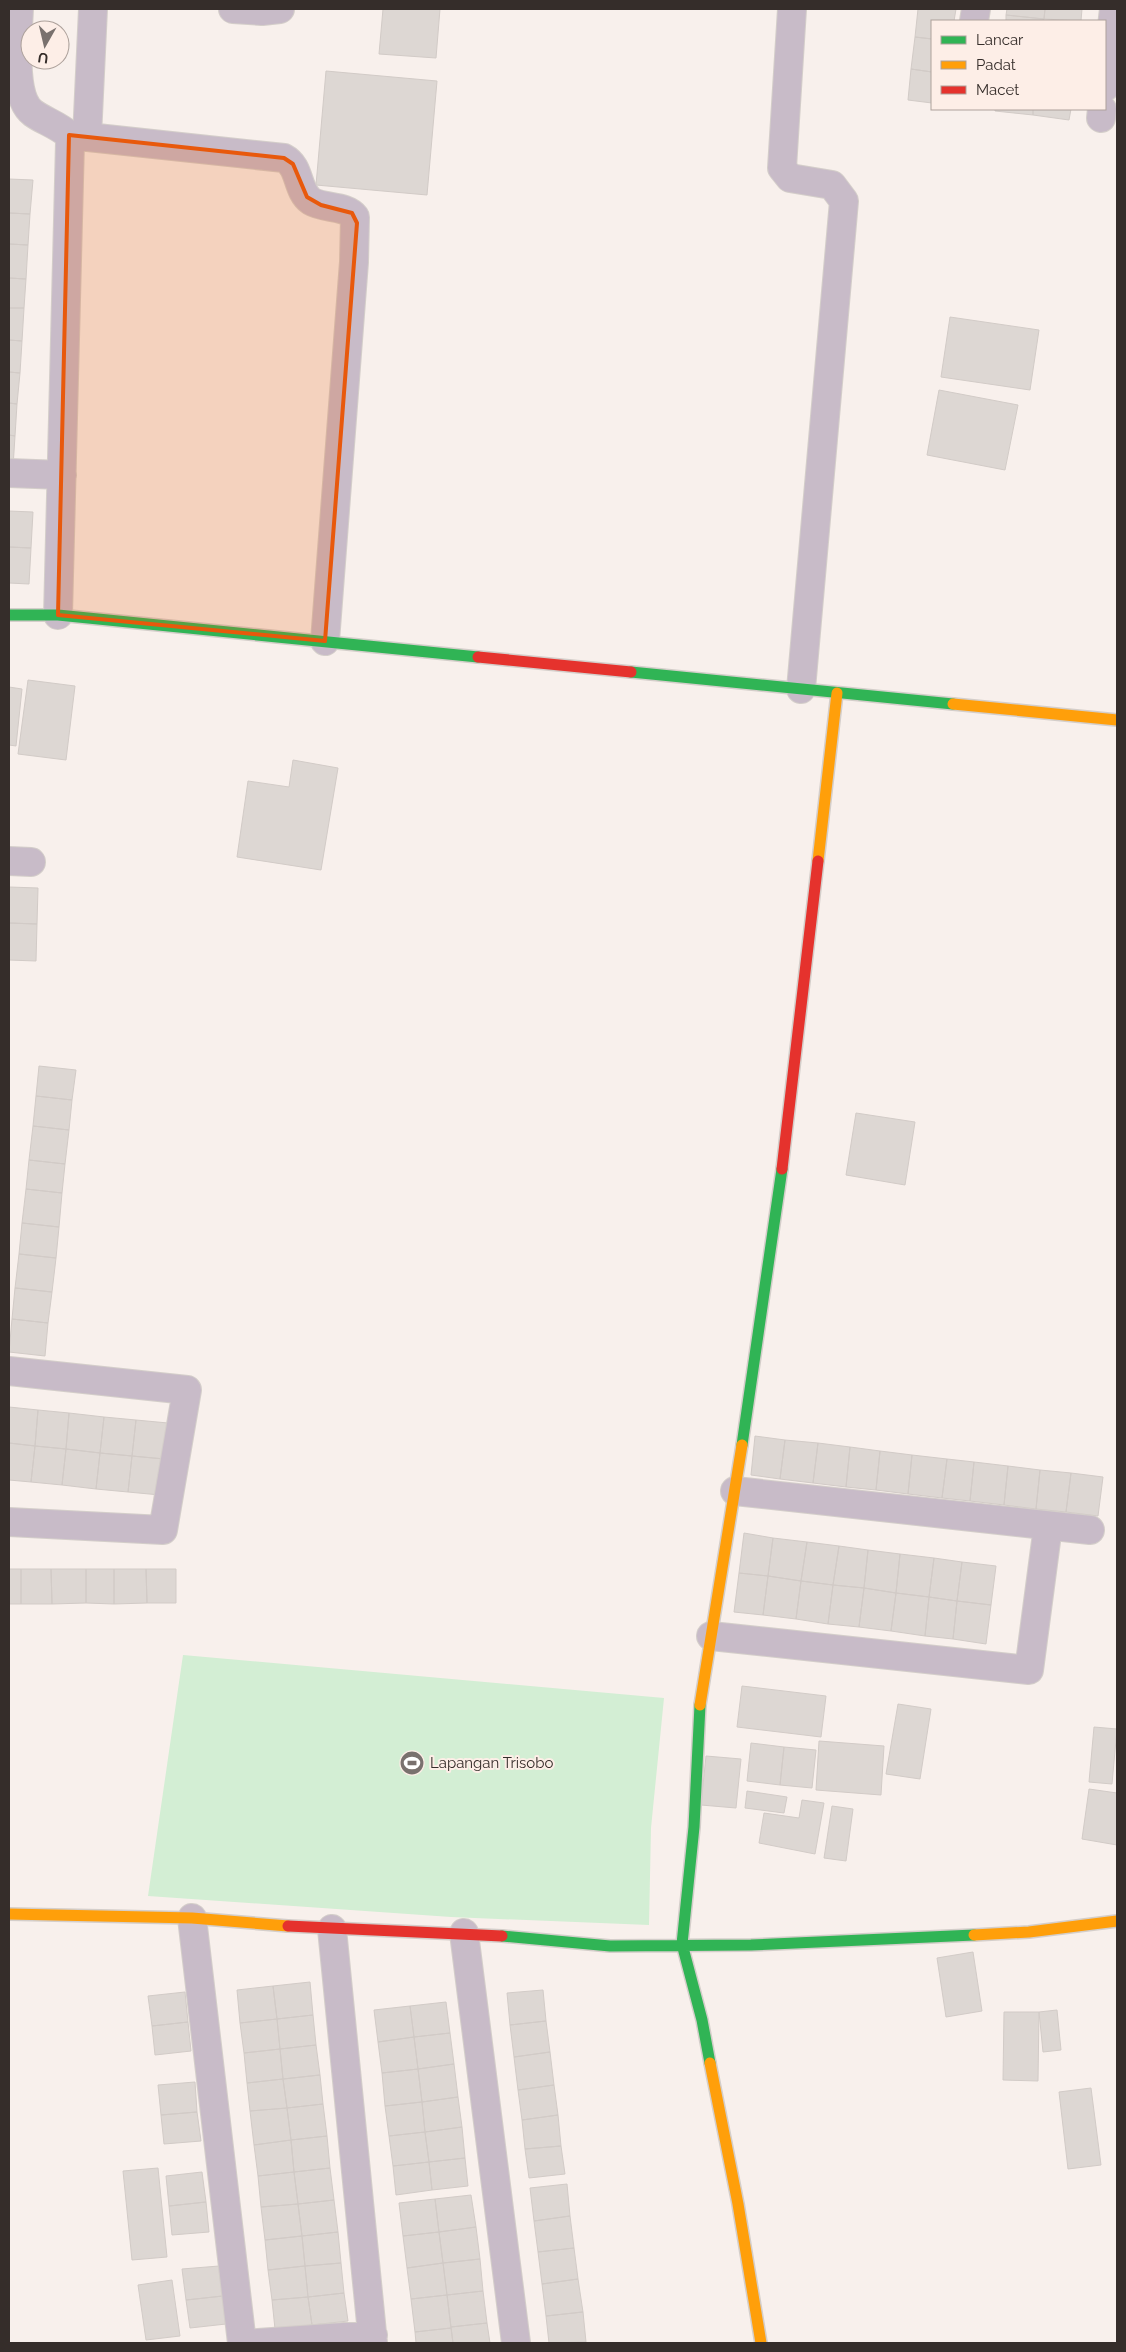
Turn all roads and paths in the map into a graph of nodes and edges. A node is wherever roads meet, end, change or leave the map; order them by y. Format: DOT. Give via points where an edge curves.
graph roads {
  1 [pos="19,9"];
  2 [pos="93,9"];
  3 [pos="233,9"];
  4 [pos="280,9"];
  5 [pos="792,9"];
  6 [pos="1114,9"];
  7 [pos="1106,78"];
  8 [pos="20,114"];
  9 [pos="78,136"];
  10 [pos="9,473"];
  11 [pos="62,475"];
  12 [pos="9,615"];
  13 [pos="58,615"];
  14 [pos="325,641"];
  15 [pos="801,689"];
  16 [pos="838,693"];
  17 [pos="1117,720"];
  18 [pos="9,1371"];
  19 [pos="735,1491"];
  20 [pos="9,1522"];
  21 [pos="1048,1526"];
  22 [pos="1090,1530"];
  23 [pos="711,1636"];
  24 [pos="9,1914"];
  25 [pos="192,1918"];
  26 [pos="1117,1921"];
  27 [pos="332,1928"];
  28 [pos="464,1933"];
  29 [pos="682,1944"];
  30 [pos="373,2339"];
  31 [pos="242,2343"];
  32 [pos="258,2343"];
  33 [pos="516,2343"];
  34 [pos="761,2343"];
  1 -- 8 [label="street"];
  2 -- 9 [label="street"];
  3 -- 4 [label="street"];
  5 -- 15 [label="street" via="782,168 790,178 832,185 844,201"];
  6 -- 7 [label="street"];
  8 -- 9 [label="street"];
  9 -- 11 [label="street"];
  9 -- 14 [label="street" via="284,158 293,164 303,190 312,201 348,211 355,217"];
  10 -- 11 [label="street"];
  11 -- 13 [label="street"];
  12 -- 13 [label="street"];
  13 -- 14 [label="street"];
  14 -- 15 [label="street"];
  15 -- 16 [label="street"];
  16 -- 17 [label="street"];
  16 -- 19 [label="street" via="786,1138"];
  18 -- 20 [label="street" via="187,1390 164,1530"];
  19 -- 21 [label="street"];
  19 -- 23 [label="street"];
  21 -- 22 [label="street"];
  21 -- 23 [label="street" via="1029,1670"];
  23 -- 29 [label="street" via="700,1698 694,1826"];
  24 -- 25 [label="street"];
  25 -- 27 [label="street"];
  25 -- 31 [label="street"];
  26 -- 29 [label="street" via="1029,1932 751,1945"];
  27 -- 28 [label="street"];
  27 -- 30 [label="street"];
  28 -- 29 [label="street" via="610,1946"];
  28 -- 33 [label="street"];
  29 -- 34 [label="street" via="702,2020 737,2194"];
  30 -- 32 [label="street"];
}
